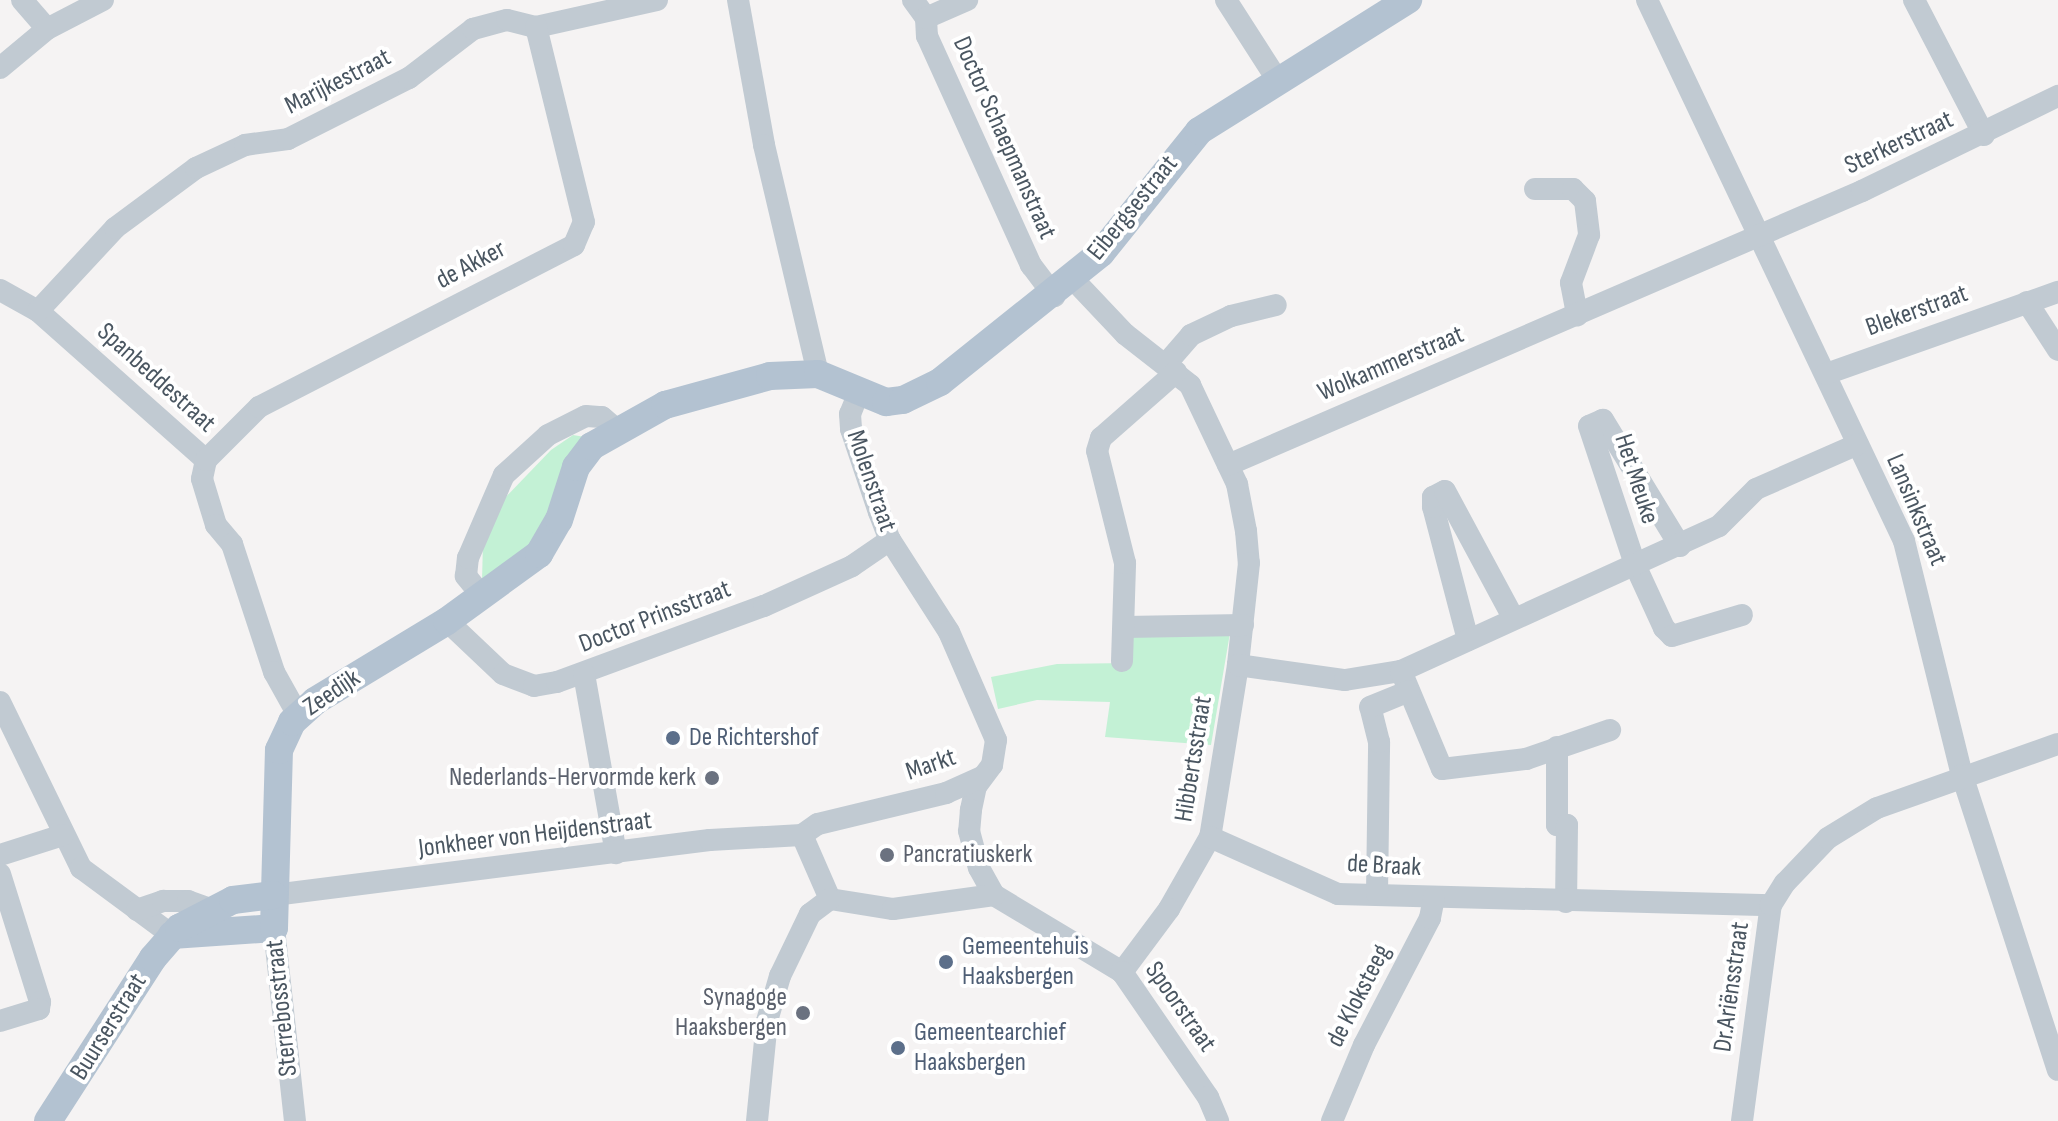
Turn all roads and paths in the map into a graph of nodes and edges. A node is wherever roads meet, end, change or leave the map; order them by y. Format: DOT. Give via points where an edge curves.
graph roads {
  1 [pos="22,0"];
  2 [pos="103,0"];
  3 [pos="657,0"];
  4 [pos="738,0"];
  5 [pos="967,0"];
  6 [pos="1226,0"];
  7 [pos="1408,0"];
  8 [pos="1647,0"];
  9 [pos="1914,0"];
  10 [pos="919,9"];
  11 [pos="536,27"];
  12 [pos="47,29"];
  13 [pos="0,68"];
  14 [pos="1278,81"];
  15 [pos="2058,96"];
  16 [pos="1984,135"];
  17 [pos="1535,189"];
  18 [pos="1760,235"];
  19 [pos="1063,288"];
  20 [pos="0,290"];
  21 [pos="2058,292"];
  22 [pos="2027,302"];
  23 [pos="1276,305"];
  24 [pos="38,311"];
  25 [pos="1577,315"];
  26 [pos="2058,350"];
  27 [pos="1171,368"];
  28 [pos="818,374"];
  29 [pos="1826,374"];
  30 [pos="859,392"];
  31 [pos="617,430"];
  32 [pos="1858,444"];
  33 [pos="206,460"];
  34 [pos="1228,465"];
  35 [pos="890,540"];
  36 [pos="1680,546"];
  37 [pos="1636,567"];
  38 [pos="482,596"];
  39 [pos="1742,615"];
  40 [pos="1514,619"];
  41 [pos="447,621"];
  42 [pos="1243,625"];
  43 [pos="1125,627"];
  44 [pos="1468,640"];
  45 [pos="1122,661"];
  46 [pos="1238,665"];
  47 [pos="584,674"];
  48 [pos="1405,681"];
  49 [pos="0,702"];
  50 [pos="298,715"];
  51 [pos="1610,730"];
  52 [pos="2058,744"];
  53 [pos="1557,747"];
  54 [pos="1962,775"];
  55 [pos="982,777"];
  56 [pos="63,835"];
  57 [pos="802,835"];
  58 [pos="1210,837"];
  59 [pos="616,853"];
  60 [pos="0,855"];
  61 [pos="0,874"];
  62 [pos="1377,894"];
  63 [pos="274,895"];
  64 [pos="994,895"];
  65 [pos="1434,897"];
  66 [pos="830,899"];
  67 [pos="1566,902"];
  68 [pos="221,904"];
  69 [pos="1771,905"];
  70 [pos="137,910"];
  71 [pos="274,928"];
  72 [pos="235,931"];
  73 [pos="172,935"];
  74 [pos="1122,972"];
  75 [pos="0,1021"];
  76 [pos="2058,1070"];
  77 [pos="48,1121"];
  78 [pos="295,1121"];
  79 [pos="757,1121"];
  80 [pos="1218,1121"];
  81 [pos="1332,1121"];
  82 [pos="1742,1121"];
  1 -- 12 [label="street"];
  2 -- 12 [label="street"];
  3 -- 11 [label="street, Marijkestraat"];
  4 -- 28 [label="street" via="764,145"];
  5 -- 10 [label="street"];
  6 -- 14 [label="street"];
  7 -- 14 [label="main road, Eibergsestraat"];
  8 -- 18 [label="street, Lansinkstraat"];
  9 -- 16 [label="street"];
  10 -- 19 [label="street, Doctor Schaepmanstraat" via="1031,265"];
  11 -- 24 [label="street, Marijkestraat" via="507,20 473,29 409,78 355,106 288,139 245,145 196,168 115,228"];
  11 -- 33 [label="street, de Akker" via="584,222 574,245 259,407"];
  12 -- 13 [label="street"];
  14 -- 19 [label="main road, Eibergsestraat" via="1199,131 1171,160 1123,228"];
  15 -- 16 [label="street, Sterkerstraat"];
  16 -- 18 [label="street, Sterkerstraat"];
  17 -- 25 [label="street" via="1573,189 1585,201 1589,235 1571,283"];
  18 -- 25 [label="street, Wolkammerstraat"];
  18 -- 29 [label="street, Lansinkstraat"];
  19 -- 27 [label="street, Hibbertsstraat"];
  19 -- 30 [label="main road, Eibergsestraat" via="918,394 886,402"];
  20 -- 24 [label="street, Spanbeddestraat"];
  21 -- 22 [label="street, Blekerstraat"];
  22 -- 26 [label="street"];
  22 -- 29 [label="street, Blekerstraat"];
  23 -- 27 [label="street" via="1231,316 1191,335"];
  24 -- 33 [label="street, Spanbeddestraat"];
  25 -- 34 [label="street, Wolkammerstraat"];
  27 -- 34 [label="street, Hibbertsstraat" via="1201,403"];
  27 -- 43 [label="street" via="1101,438 1097,451 1125,563"];
  28 -- 30 [label="main road, Molenstraat"];
  28 -- 31 [label="main road, Zeedijk" via="796,372 703,393"];
  29 -- 32 [label="street, Lansinkstraat"];
  30 -- 35 [label="street, Molenstraat" via="850,414 851,429"];
  31 -- 38 [label="main road, Zeedijk" via="592,446 576,467 559,520 539,554"];
  31 -- 38 [label="street" via="602,417 586,416 548,435 504,475 468,558 466,576"];
  32 -- 36 [label="street, Het Meuke" via="1756,489 1719,526"];
  32 -- 54 [label="street, Lansinkstraat" via="1914,570"];
  33 -- 50 [label="street, Spanbeddestraat" via="202,479 216,525 232,544 274,672"];
  34 -- 42 [label="street, Hibbertsstraat" via="1246,531"];
  35 -- 47 [label="street, Doctor Prinsstraat" via="852,566 764,606"];
  35 -- 55 [label="street, Molenstraat" via="949,632 991,727 996,749"];
  36 -- 37 [label="street, Het Meuke"];
  36 -- 37 [label="street, Het Meuke" via="1603,420 1589,426"];
  37 -- 39 [label="street, Het Meuke" via="1672,636"];
  37 -- 40 [label="street, Het Meuke"];
  38 -- 41 [label="main road, Zeedijk"];
  40 -- 44 [label="street, Het Meuke"];
  40 -- 44 [label="street" via="1445,491 1433,497 1433,507"];
  41 -- 47 [label="street, Doctor Prinsstraat" via="470,648 519,682 534,686"];
  41 -- 50 [label="main road, Zeedijk"];
  42 -- 43 [label="street"];
  42 -- 46 [label="street, Hibbertsstraat"];
  43 -- 45 [label="street"];
  44 -- 48 [label="street, Het Meuke"];
  46 -- 48 [label="street, Het Meuke" via="1345,680"];
  46 -- 58 [label="street, Hibbertsstraat"];
  47 -- 59 [label="street"];
  48 -- 53 [label="street" via="1442,769 1526,759"];
  48 -- 62 [label="street, Het Meuke" via="1370,707 1379,742"];
  49 -- 56 [label="street"];
  50 -- 63 [label="main road, Zeedijk" via="279,750"];
  51 -- 53 [label="street"];
  52 -- 54 [label="street, Dr.Ariënsstraat"];
  53 -- 67 [label="street" via="1557,825 1567,825"];
  54 -- 69 [label="street, Dr.Ariënsstraat" via="1842,827 1804,861"];
  54 -- 76 [label="street, Lansinkstraat"];
  55 -- 57 [label="street, Markt" via="946,793 818,824"];
  55 -- 64 [label="street, Markt" via="969,831 979,868"];
  56 -- 60 [label="street"];
  56 -- 70 [label="street" via="91,878"];
  57 -- 59 [label="street, Jonkheer von Heijdenstraat"];
  57 -- 66 [label="street"];
  58 -- 62 [label="street, de Braak" via="1338,894"];
  58 -- 74 [label="street, Hibbertsstraat" via="1169,909"];
  59 -- 63 [label="street, Jonkheer von Heijdenstraat"];
  61 -- 75 [label="street" via="40,1002 39,1009"];
  62 -- 65 [label="street, de Braak"];
  63 -- 68 [label="main road"];
  63 -- 71 [label="main road, Sterrebosstraat"];
  64 -- 66 [label="street" via="893,909"];
  64 -- 74 [label="street, Spoorstraat"];
  65 -- 67 [label="street, de Braak"];
  65 -- 81 [label="street, de Kloksteeg" via="1430,918 1364,1045"];
  66 -- 79 [label="street" via="810,914 780,976 767,1021"];
  67 -- 69 [label="street, de Braak"];
  68 -- 70 [label="street" via="163,901"];
  68 -- 72 [label="street"];
  68 -- 73 [label="main road"];
  69 -- 82 [label="street, Dr.Ariënsstraat"];
  70 -- 73 [label="street"];
  71 -- 72 [label="main road"];
  71 -- 78 [label="street, Sterrebosstraat"];
  72 -- 73 [label="main road"];
  73 -- 77 [label="main road, Buurserstraat"];
  74 -- 80 [label="street, Spoorstraat" via="1208,1097"];
}
